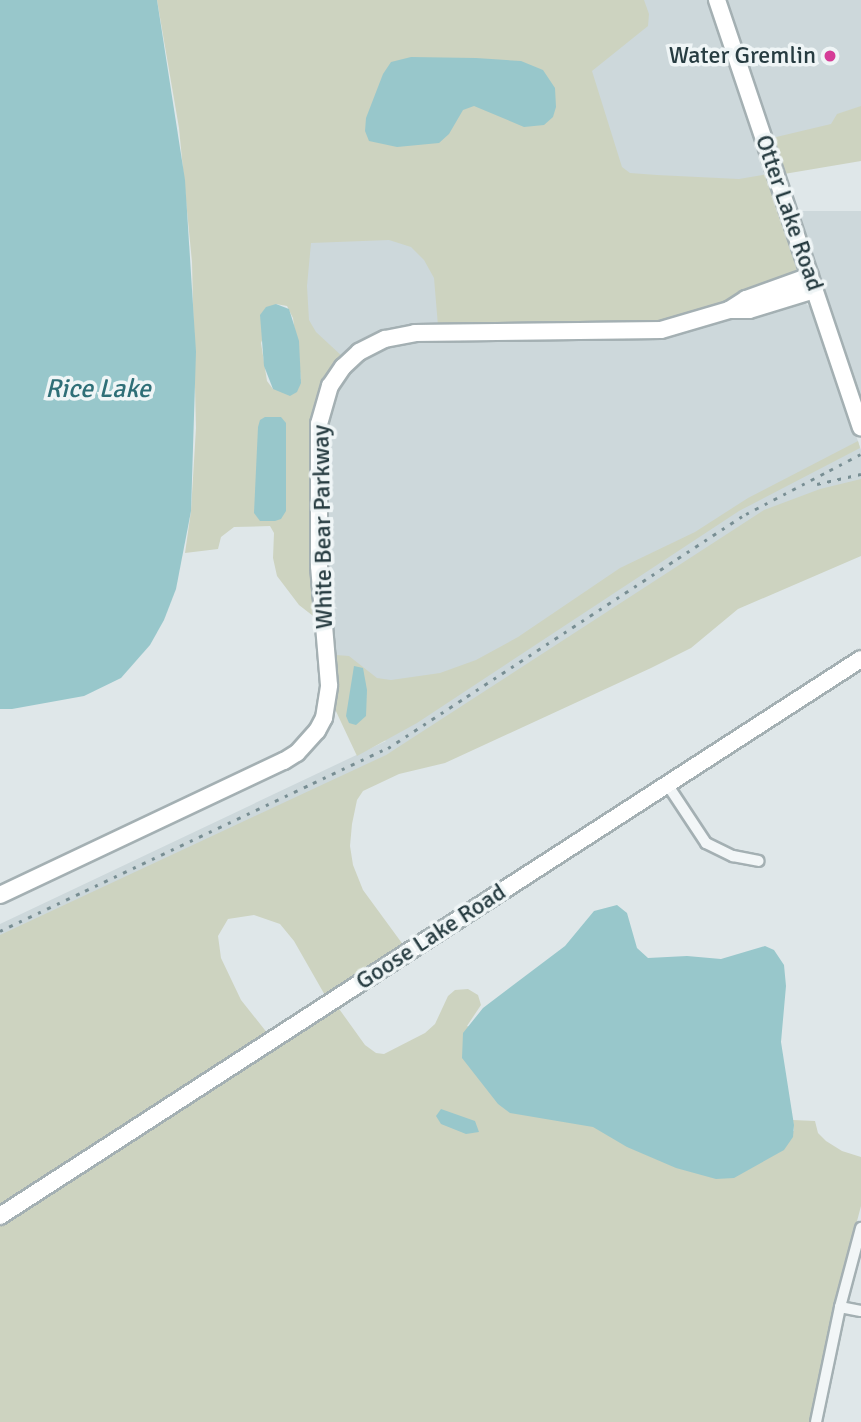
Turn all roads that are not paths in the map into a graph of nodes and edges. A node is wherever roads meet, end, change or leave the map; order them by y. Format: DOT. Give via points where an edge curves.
graph roads {
  1 [pos="717,0"];
  2 [pos="813,283"];
  3 [pos="861,427"];
  4 [pos="861,659"];
  5 [pos="667,784"];
  6 [pos="759,861"];
  7 [pos="0,895"];
  8 [pos="0,1216"];
  9 [pos="861,1228"];
  10 [pos="839,1307"];
  11 [pos="861,1311"];
  12 [pos="816,1422"];
  1 -- 2 [label="street, Otter Lake Road"];
  2 -- 3 [label="street, Otter Lake Road"];
  2 -- 7 [label="street, White Bear Parkway" via="746,299 729,310 675,327 641,333 406,334 378,341 357,354 330,386 319,424 319,563 329,685 317,731 284,761"];
  4 -- 5 [label="street, Goose Lake Road"];
  5 -- 6 [label="street" via="706,844"];
  5 -- 8 [label="street, Goose Lake Road"];
  9 -- 10 [label="street"];
  10 -- 11 [label="street"];
  10 -- 12 [label="street"];
}
